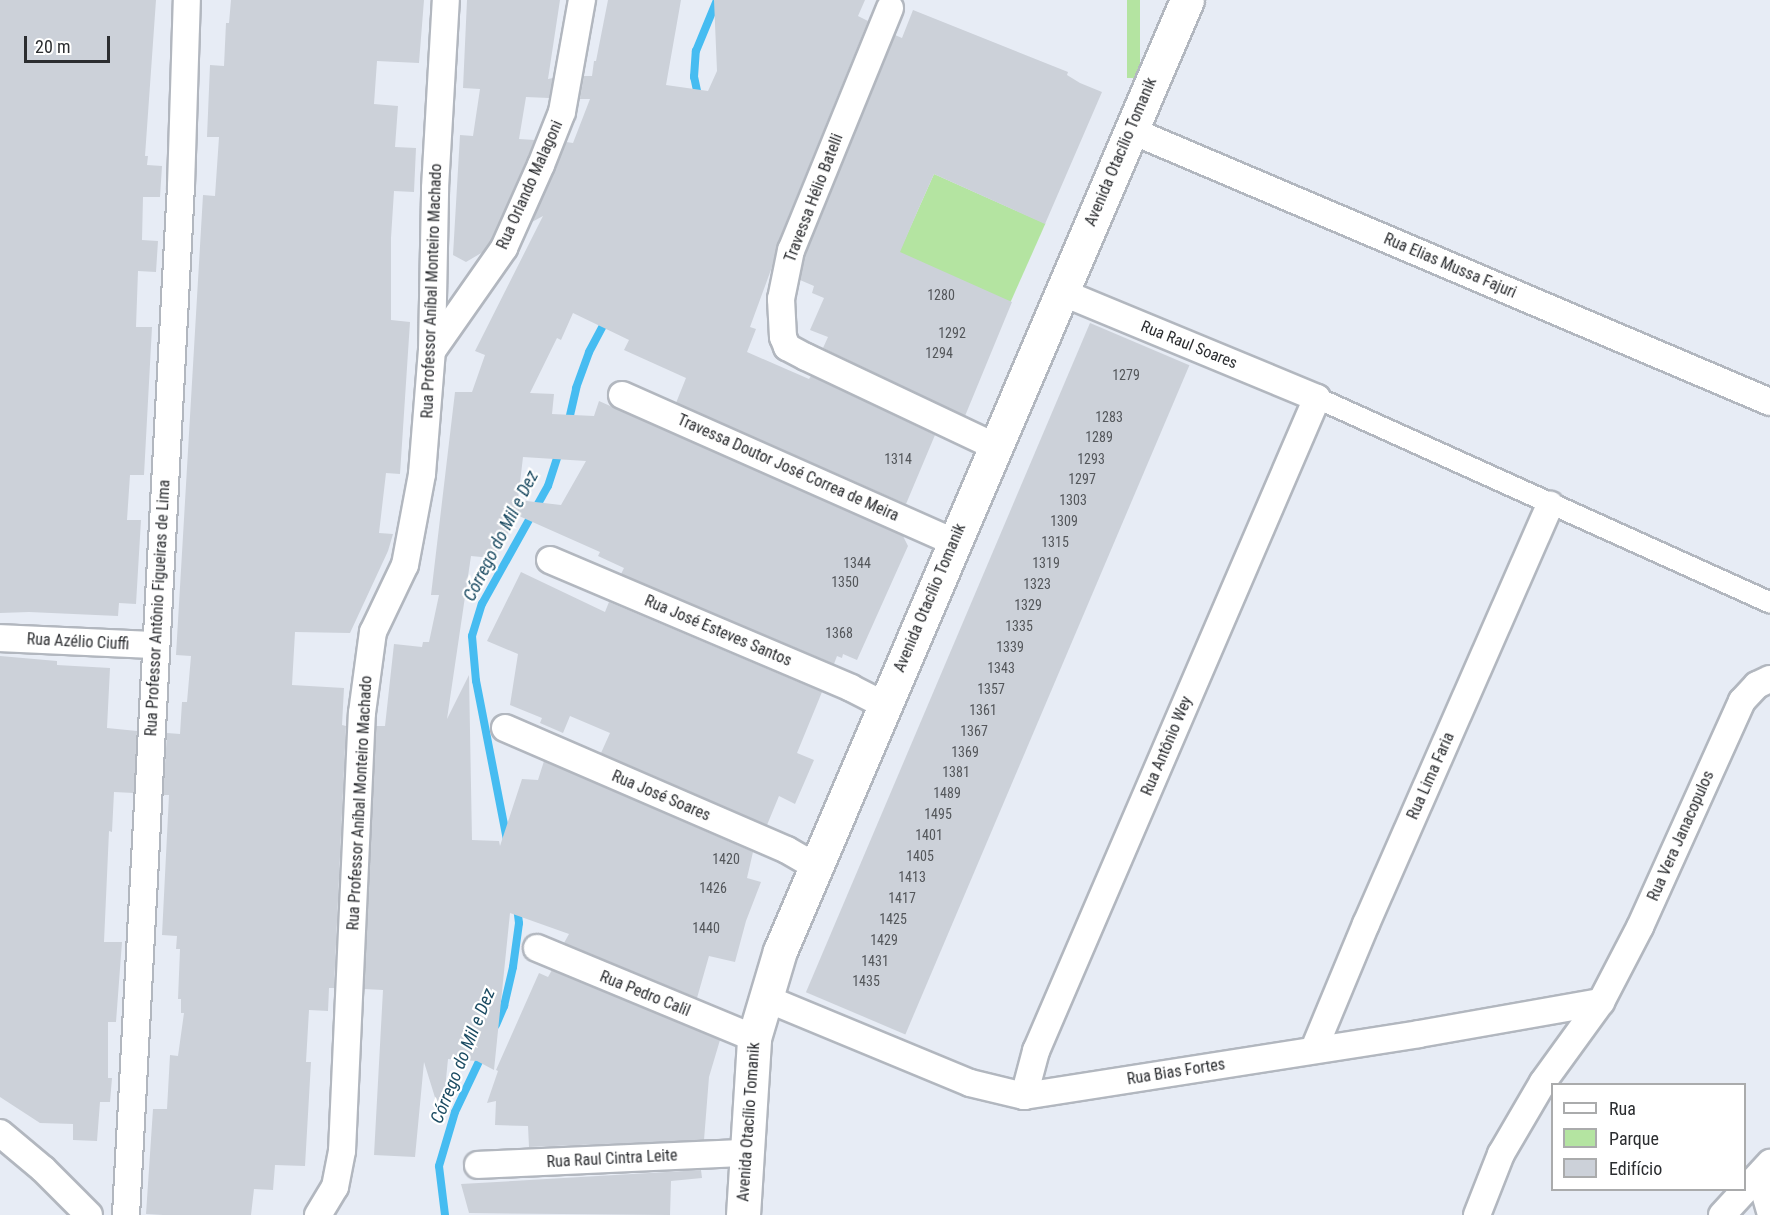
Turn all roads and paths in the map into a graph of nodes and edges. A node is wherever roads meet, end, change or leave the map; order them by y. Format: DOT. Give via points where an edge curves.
graph roads {
  1 [pos="187,0"];
  2 [pos="446,0"];
  3 [pos="582,0"];
  4 [pos="1187,0"];
  5 [pos="890,8"];
  6 [pos="1130,130"];
  7 [pos="1061,292"];
  8 [pos="432,351"];
  9 [pos="621,395"];
  10 [pos="1317,398"];
  11 [pos="1770,402"];
  12 [pos="994,446"];
  13 [pos="1550,505"];
  14 [pos="954,542"];
  15 [pos="550,560"];
  16 [pos="1770,603"];
  17 [pos="0,638"];
  18 [pos="156,645"];
  19 [pos="1770,679"];
  20 [pos="885,705"];
  21 [pos="505,728"];
  22 [pos="817,867"];
  23 [pos="537,948"];
  24 [pos="765,998"];
  25 [pos="1601,1002"];
  26 [pos="754,1038"];
  27 [pos="1314,1049"];
  28 [pos="1024,1096"];
  29 [pos="0,1133"];
  30 [pos="745,1154"];
  31 [pos="478,1166"];
  32 [pos="1765,1169"];
  33 [pos="1746,1189"];
  34 [pos="1744,1191"];
  35 [pos="1770,1212"];
  36 [pos="89,1215"];
  37 [pos="126,1215"];
  38 [pos="318,1215"];
  39 [pos="743,1215"];
  40 [pos="1477,1215"];
  41 [pos="1722,1215"];
  1 -- 18 [label="street, Rua Professor Antônio Figueiras de Lima"];
  2 -- 8 [label="street, Rua Professor Aníbal Monteiro Machado" via="435,188"];
  3 -- 8 [label="street, Rua Orlando Malagoni" via="562,112 541,165 504,248"];
  4 -- 6 [label="street, Avenida Otacílio Tomanik"];
  5 -- 12 [label="street, Travessa Hélio Batelli" via="791,250 781,299 783,337 788,347 806,357"];
  6 -- 7 [label="street, Avenida Otacílio Tomanik"];
  6 -- 11 [label="street, Rua Elias Mussa Fajuri"];
  7 -- 10 [label="street, Rua Raul Soares"];
  7 -- 12 [label="street, Avenida Otacílio Tomanik"];
  8 -- 38 [label="street, Rua Professor Aníbal Monteiro Machado" via="423,474 405,566 373,633 362,713 342,1151 335,1187"];
  9 -- 14 [label="street, Travessa Doutor José Correa de Meira"];
  10 -- 13 [label="street"];
  10 -- 28 [label="street, Rua Antônio Wey" via="1036,1051"];
  12 -- 14 [label="street, Avenida Otacílio Tomanik"];
  13 -- 16 [label="street"];
  13 -- 27 [label="street, Rua Lima Faria"];
  14 -- 20 [label="street, Avenida Otacílio Tomanik"];
  15 -- 20 [label="street, Rua José Esteves Santos"];
  17 -- 18 [label="street, Rua Azélio Ciuffi"];
  18 -- 37 [label="street, Rua Professor Antônio Figueiras de Lima"];
  19 -- 25 [label="street, Rua Vera Janacopulos" via="1742,701 1641,927"];
  20 -- 22 [label="street, Avenida Otacílio Tomanik"];
  21 -- 22 [label="street, Rua José Soares" via="788,850"];
  22 -- 24 [label="street, Avenida Otacílio Tomanik" via="780,951"];
  23 -- 26 [label="street, Rua Pedro Calil"];
  24 -- 26 [label="street, Avenida Otacílio Tomanik"];
  24 -- 28 [label="street, Rua Bias Fortes" via="970,1083"];
  25 -- 27 [label="street, Rua Bias Fortes"];
  25 -- 40 [label="street, Rua Vera Janacopulos" via="1543,1082 1501,1154"];
  26 -- 30 [label="street, Avenida Otacílio Tomanik"];
  27 -- 28 [label="street, Rua Bias Fortes"];
  29 -- 36 [label="street"];
  30 -- 31 [label="street, Rua Raul Cintra Leite"];
  30 -- 39 [label="street, Avenida Otacílio Tomanik"];
  32 -- 33 [label="street"];
  32 -- 35 [label="street"];
  34 -- 41 [label="street"];
}
